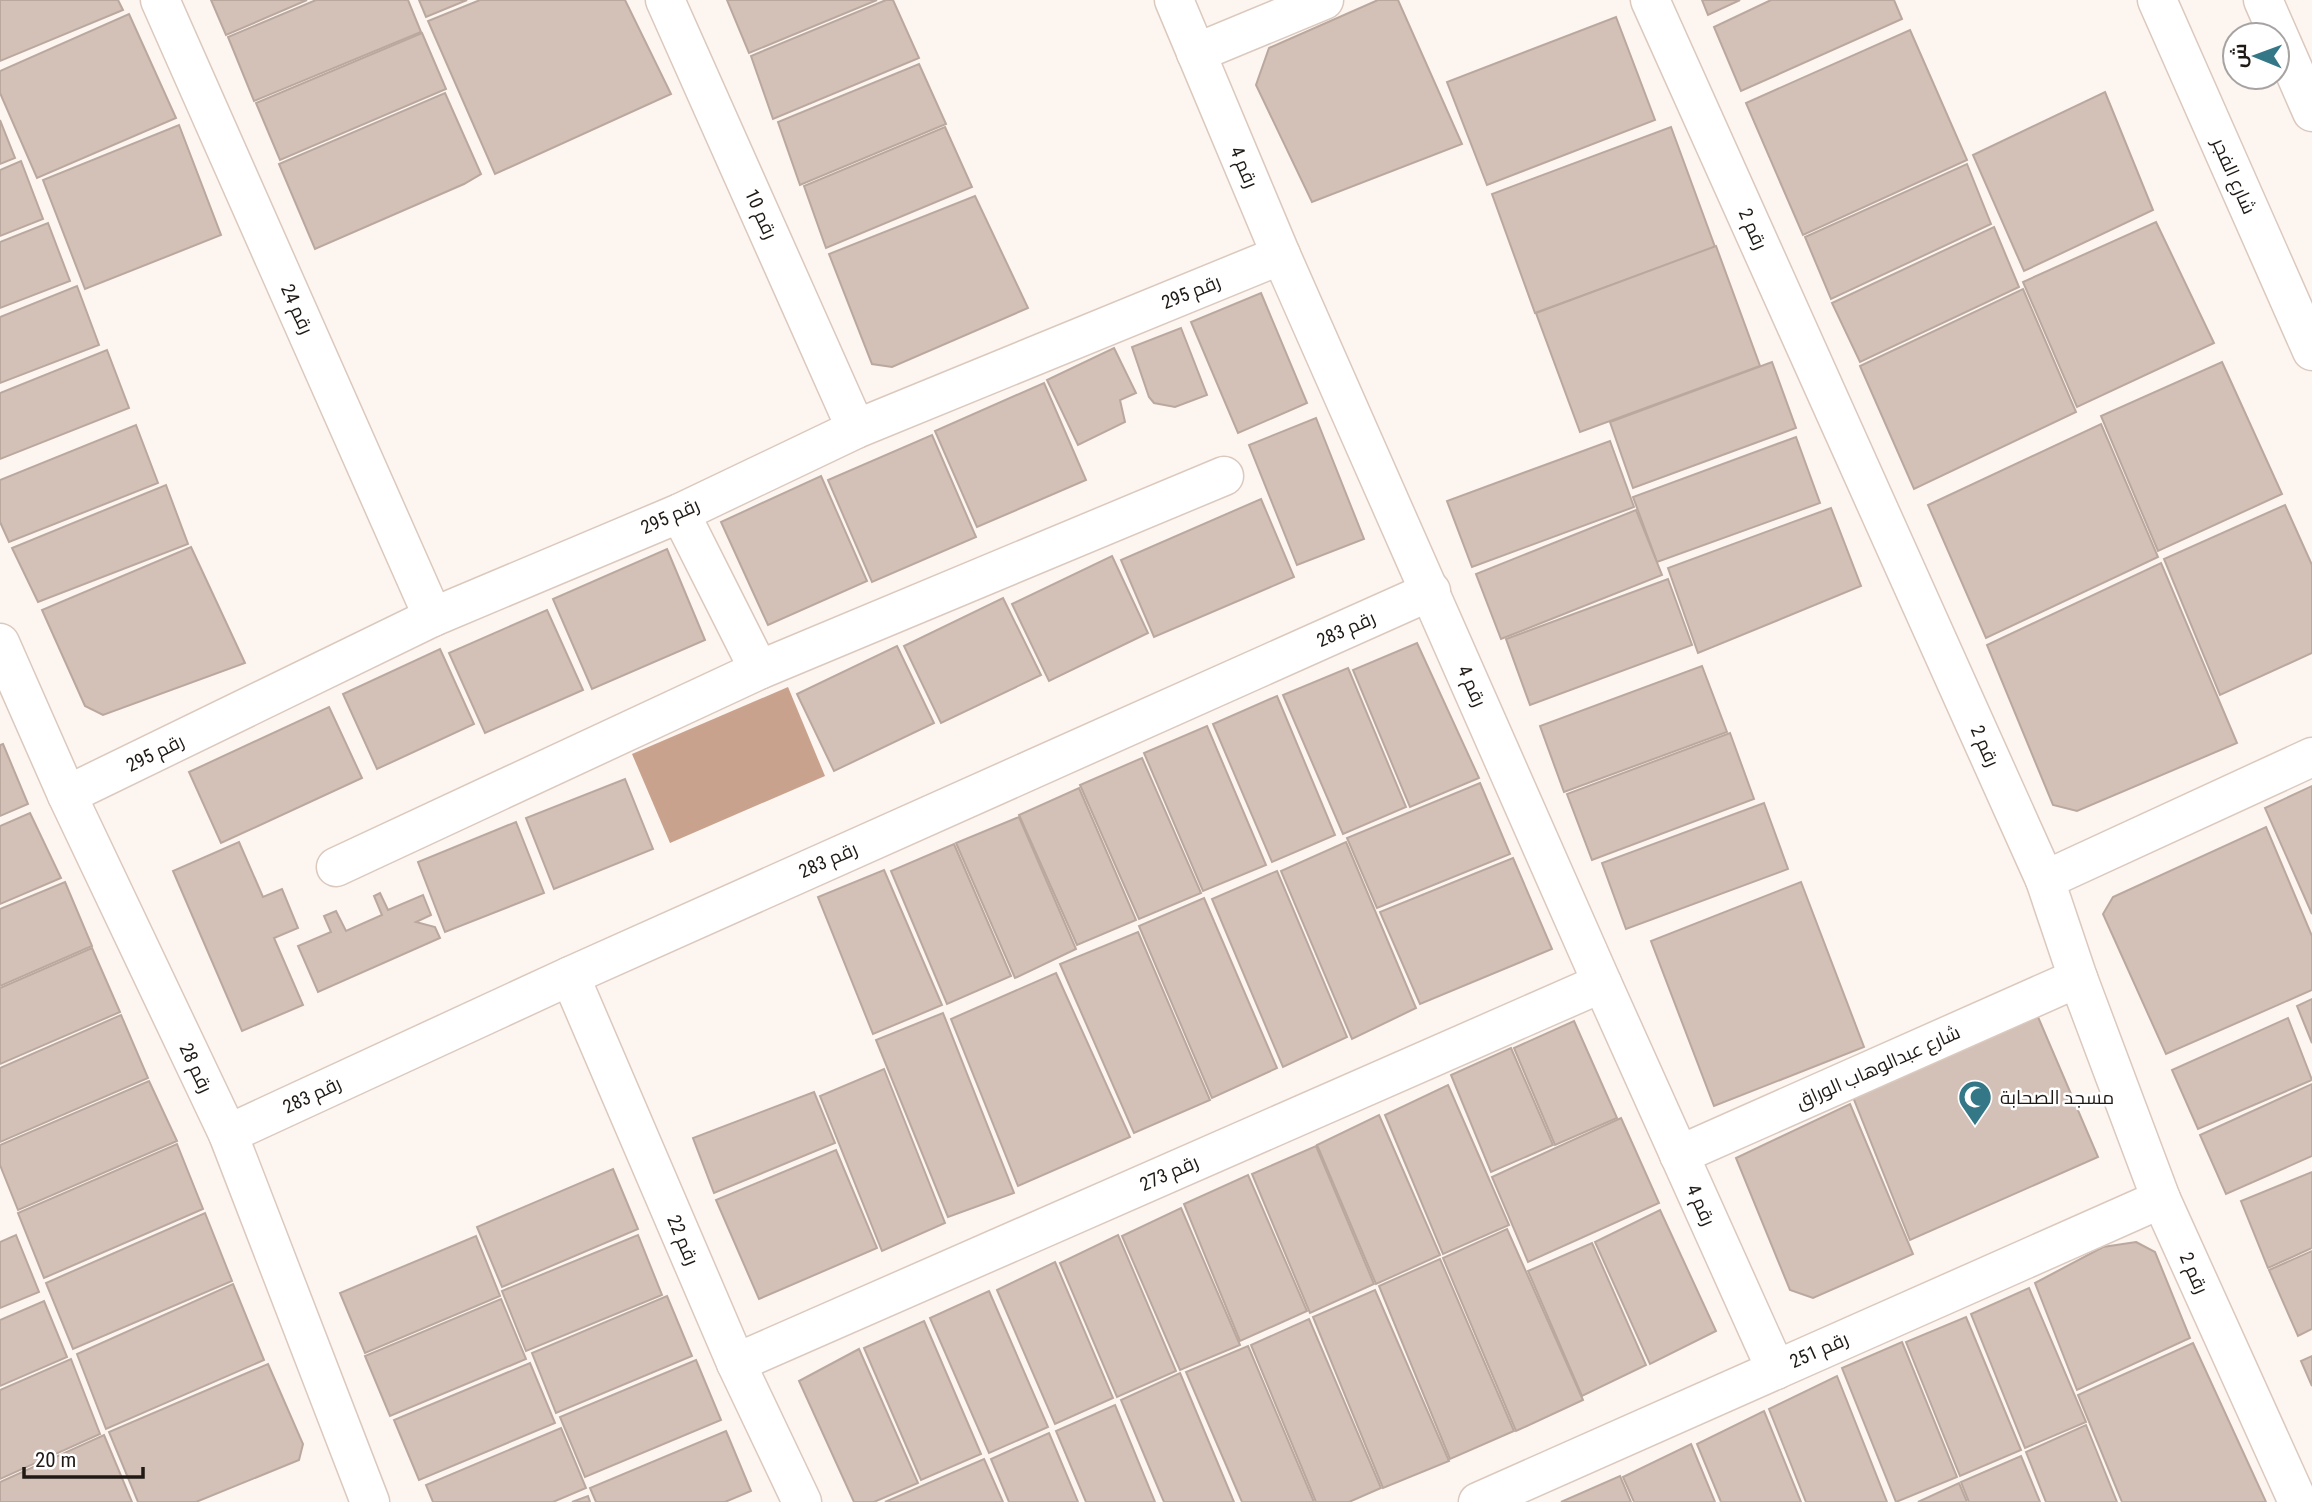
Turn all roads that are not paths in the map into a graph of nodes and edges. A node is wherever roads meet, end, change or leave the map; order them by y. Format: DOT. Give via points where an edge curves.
graph roads {
  1 [pos="160,0"];
  2 [pos="665,0"];
  3 [pos="1174,0"];
  4 [pos="1324,0"];
  5 [pos="1650,0"];
  6 [pos="2157,0"];
  7 [pos="2263,0"];
  8 [pos="1196,53"];
  9 [pos="2312,112"];
  10 [pos="1281,255"];
  11 [pos="2312,351"];
  12 [pos="856,429"];
  13 [pos="1224,476"];
  14 [pos="680,513"];
  15 [pos="1431,591"];
  16 [pos="433,617"];
  17 [pos="0,643"];
  18 [pos="759,670"];
  19 [pos="2312,757"];
  20 [pos="67,795"];
  21 [pos="336,867"];
  22 [pos="2045,880"];
  23 [pos="570,975"];
  24 [pos="2078,978"];
  25 [pos="1602,983"];
  26 [pos="228,1134"];
  27 [pos="1678,1156"];
  28 [pos="2161,1199"];
  29 [pos="736,1363"];
  30 [pos="1776,1370"];
  31 [pos="363,1500"];
  32 [pos="802,1502"];
  33 [pos="1478,1502"];
  34 [pos="2298,1502"];
  1 -- 16 [label="street, رقم 24"];
  2 -- 12 [label="street, رقم 10"];
  3 -- 8 [label="street, رقم 4"];
  4 -- 8 [label="street"];
  5 -- 22 [label="street, رقم 2"];
  6 -- 11 [label="street, شارع الفجر"];
  7 -- 9 [label="street"];
  8 -- 10 [label="street, رقم 4"];
  10 -- 12 [label="street, رقم 295"];
  10 -- 15 [label="street, رقم 4"];
  12 -- 14 [label="street, رقم 295"];
  13 -- 18 [label="street"];
  14 -- 16 [label="street, رقم 295"];
  14 -- 18 [label="street"];
  15 -- 23 [label="street, رقم 283"];
  15 -- 25 [label="street, رقم 4"];
  16 -- 20 [label="street, رقم 295"];
  17 -- 20 [label="street, رقم 28"];
  18 -- 21 [label="street"];
  19 -- 22 [label="street"];
  20 -- 26 [label="street, رقم 28"];
  22 -- 24 [label="street, رقم 2"];
  23 -- 26 [label="street, رقم 283"];
  23 -- 29 [label="street, رقم 22"];
  24 -- 27 [label="street, شارع عبدالوهاب الوراق"];
  24 -- 28 [label="street, رقم 2"];
  25 -- 27 [label="street, رقم 4"];
  25 -- 29 [label="street, رقم 273"];
  26 -- 31 [label="street, رقم 28"];
  27 -- 30 [label="street, رقم 4"];
  28 -- 30 [label="street, رقم 251"];
  28 -- 34 [label="street, رقم 2"];
  29 -- 32 [label="street, رقم 22"];
  30 -- 33 [label="street, رقم 251"];
}
